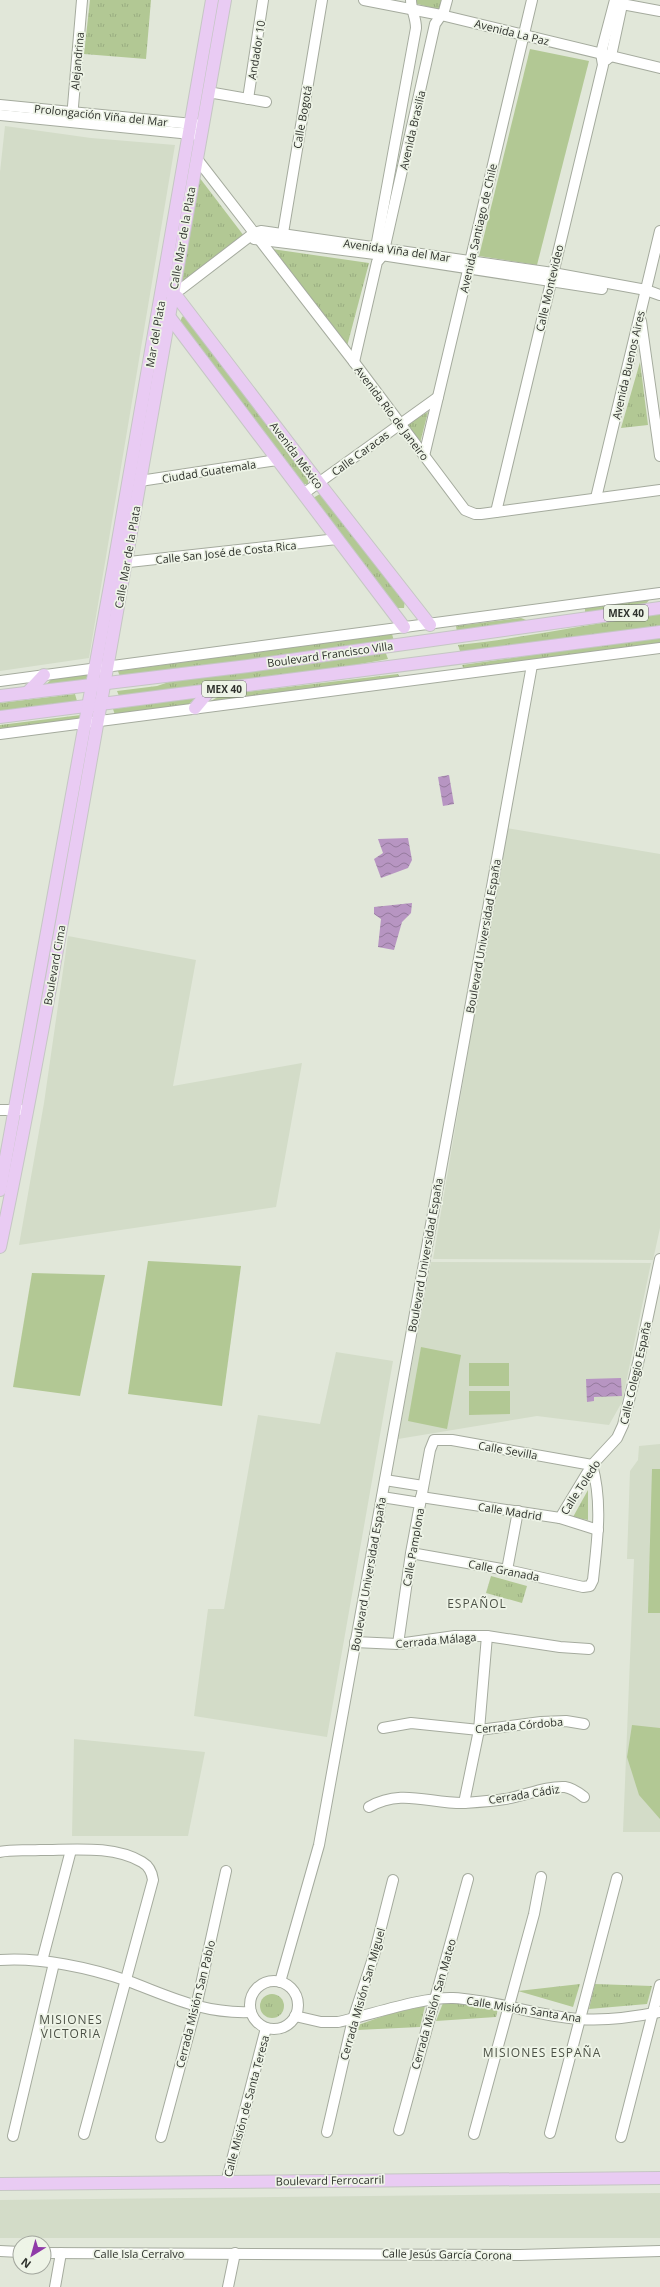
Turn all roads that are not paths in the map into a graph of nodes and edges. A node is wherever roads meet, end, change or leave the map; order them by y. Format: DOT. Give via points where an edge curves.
graph roads {
  1 [pos="82,0"];
  2 [pos="212,0"];
  3 [pos="224,0"];
  4 [pos="263,0"];
  5 [pos="322,0"];
  6 [pos="364,0"];
  7 [pos="448,0"];
  8 [pos="532,0"];
  9 [pos="620,1"];
  10 [pos="411,5"];
  11 [pos="660,12"];
  12 [pos="441,15"];
  13 [pos="524,35"];
  14 [pos="606,54"];
  15 [pos="660,68"];
  16 [pos="208,92"];
  17 [pos="248,99"];
  18 [pos="266,102"];
  19 [pos="0,106"];
  20 [pos="0,115"];
  21 [pos="72,117"];
  22 [pos="188,129"];
  23 [pos="202,130"];
  24 [pos="196,159"];
  25 [pos="283,233"];
  26 [pos="659,236"];
  27 [pos="253,237"];
  28 [pos="379,253"];
  29 [pos="469,264"];
  30 [pos="552,276"];
  31 [pos="167,291"];
  32 [pos="645,293"];
  33 [pos="658,295"];
  34 [pos="160,306"];
  35 [pos="169,315"];
  36 [pos="640,315"];
  37 [pos="354,362"];
  38 [pos="438,397"];
  39 [pos="657,410"];
  40 [pos="400,424"];
  41 [pos="424,456"];
  42 [pos="660,456"];
  43 [pos="277,460"];
  44 [pos="140,481"];
  45 [pos="319,483"];
  46 [pos="660,490"];
  47 [pos="303,494"];
  48 [pos="596,498"];
  49 [pos="496,512"];
  50 [pos="336,539"];
  51 [pos="120,563"];
  52 [pos="660,593"];
  53 [pos="660,608"];
  54 [pos="430,625"];
  55 [pos="404,627"];
  56 [pos="660,632"];
  57 [pos="660,648"];
  58 [pos="532,665"];
  59 [pos="109,666"];
  60 [pos="96,667"];
  61 [pos="44,675"];
  62 [pos="0,681"];
  63 [pos="106,682"];
  64 [pos="93,684"];
  65 [pos="210,690"];
  66 [pos="27,693"];
  67 [pos="0,696"];
  68 [pos="103,704"];
  69 [pos="89,706"];
  70 [pos="195,708"];
  71 [pos="0,717"];
  72 [pos="100,721"];
  73 [pos="86,723"];
  74 [pos="0,734"];
  75 [pos="0,1110"];
  76 [pos="14,1110"];
  77 [pos="28,1110"];
  78 [pos="8,1163"];
  79 [pos="0,1190"];
  80 [pos="0,1247"];
  81 [pos="660,1259"];
  82 [pos="617,1438"];
  83 [pos="430,1450"];
  84 [pos="592,1465"];
  85 [pos="385,1480"];
  86 [pos="423,1486"];
  87 [pos="382,1497"];
  88 [pos="421,1500"];
  89 [pos="518,1511"];
  90 [pos="560,1518"];
  91 [pos="598,1530"];
  92 [pos="411,1553"];
  93 [pos="507,1570"];
  94 [pos="487,1636"];
  95 [pos="355,1642"];
  96 [pos="398,1644"];
  97 [pos="589,1648"];
  98 [pos="584,1724"];
  99 [pos="383,1728"];
  100 [pos="479,1730"];
  101 [pos="584,1796"];
  102 [pos="464,1803"];
  103 [pos="369,1806"];
  104 [pos="71,1850"];
  105 [pos="0,1852"];
  106 [pos="226,1871"];
  107 [pos="541,1877"];
  108 [pos="617,1878"];
  109 [pos="468,1879"];
  110 [pos="393,1880"];
  111 [pos="0,1960"];
  112 [pos="42,1961"];
  113 [pos="54,1963"];
  114 [pos="127,1981"];
  115 [pos="280,1982"];
  116 [pos="660,1985"];
  117 [pos="434,2000"];
  118 [pos="508,2006"];
  119 [pos="196,2007"];
  120 [pos="251,2012"];
  121 [pos="656,2013"];
  122 [pos="295,2016"];
  123 [pos="353,2019"];
  124 [pos="579,2019"];
  125 [pos="266,2028"];
  126 [pos="399,2130"];
  127 [pos="326,2132"];
  128 [pos="550,2133"];
  129 [pos="84,2134"];
  130 [pos="474,2134"];
  131 [pos="13,2136"];
  132 [pos="161,2137"];
  133 [pos="621,2137"];
  134 [pos="660,2178"];
  135 [pos="226,2183"];
  136 [pos="0,2184"];
  137 [pos="0,2251"];
  138 [pos="660,2251"];
  139 [pos="12,2252"];
  140 [pos="52,2253"];
  141 [pos="61,2253"];
  142 [pos="235,2253"];
  143 [pos="55,2287"];
  144 [pos="228,2287"];
  1 -- 21 [label="street, Alejandrina"];
  2 -- 22 [label="main road, Mar del Plata"];
  3 -- 16 [label="main road, Calle Mar de la Plata"];
  4 -- 17 [label="street, Andador 10"];
  5 -- 25 [label="street, Calle Bogotá"];
  6 -- 10 [label="street, Avenida La Paz"];
  7 -- 12 [label="street, Avenida Brasilia"];
  8 -- 13 [label="street, Avenida Santiago de Chile"];
  9 -- 11 [label="street"];
  9 -- 14 [label="street, Calle Montevideo"];
  10 -- 12 [label="street, Avenida La Paz"];
  10 -- 28 [label="street, Avenida Brasilia" via="416,28"];
  12 -- 13 [label="street, Avenida La Paz"];
  12 -- 28 [label="street, Avenida Brasilia" via="435,24"];
  13 -- 14 [label="street, Avenida La Paz"];
  13 -- 29 [label="street, Avenida Santiago de Chile"];
  14 -- 15 [label="street, Avenida La Paz"];
  14 -- 30 [label="street, Calle Montevideo"];
  16 -- 17 [label="street"];
  16 -- 23 [label="main road, Calle Mar de la Plata"];
  17 -- 18 [label="street"];
  19 -- 21 [label="street, Prolongación Viña del Mar"];
  20 -- 21 [label="street, Prolongación Viña del Mar"];
  21 -- 22 [label="street, Prolongación Viña del Mar"];
  22 -- 23 [label="street, Prolongación Viña del Mar"];
  22 -- 31 [label="main road, Mar del Plata"];
  23 -- 24 [label="main road, Calle Mar de la Plata"];
  24 -- 27 [label="street, Avenida Río de Janeiro"];
  24 -- 31 [label="main road, Calle Mar de la Plata"];
  25 -- 27 [label="street, Avenida Viña del Mar" via="260,231"];
  25 -- 28 [label="street, Avenida Viña del Mar"];
  26 -- 32 [label="street, Avenida Buenos Aires"];
  27 -- 28 [label="street, Avenida Viña del Mar"];
  27 -- 31 [label="street" via="181,289"];
  27 -- 37 [label="street, Avenida Río de Janeiro"];
  28 -- 29 [label="street, Avenida Viña del Mar"];
  28 -- 37 [label="street, Avenida Brasilia"];
  29 -- 30 [label="street, Avenida Viña del Mar"];
  29 -- 38 [label="street, Avenida Santiago de Chile"];
  30 -- 32 [label="street, Avenida Viña del Mar"];
  30 -- 49 [label="street, Calle Montevideo"];
  31 -- 34 [label="main road, Mar del Plata"];
  31 -- 35 [label="main road, Calle Mar de la Plata"];
  31 -- 45 [label="main road, Avenida México"];
  32 -- 33 [label="street, Avenida Viña del Mar"];
  32 -- 36 [label="street, Avenida Buenos Aires"];
  34 -- 35 [label="main road, Avenida México"];
  34 -- 51 [label="main road, Mar del Plata"];
  35 -- 43 [label="main road, Avenida México"];
  35 -- 44 [label="main road, Calle Mar de la Plata"];
  36 -- 39 [label="street"];
  36 -- 48 [label="street, Avenida Buenos Aires"];
  37 -- 40 [label="street, Avenida Río de Janeiro"];
  38 -- 40 [label="street, Calle Caracas"];
  38 -- 41 [label="street, Avenida Santiago de Chile"];
  39 -- 42 [label="street"];
  40 -- 41 [label="street, Avenida Río de Janeiro"];
  40 -- 45 [label="street, Calle Caracas"];
  41 -- 49 [label="street, Avenida Río de Janeiro" via="464,510 474,514"];
  43 -- 44 [label="street, Ciudad Guatemala"];
  43 -- 47 [label="main road, Avenida México"];
  44 -- 51 [label="main road, Calle Mar de la Plata"];
  45 -- 47 [label="street, Calle Caracas"];
  45 -- 54 [label="main road, Avenida México"];
  46 -- 48 [label="street, Avenida Río de Janeiro"];
  47 -- 50 [label="main road, Avenida México"];
  48 -- 49 [label="street, Avenida Río de Janeiro"];
  50 -- 51 [label="street, Calle San José de Costa Rica"];
  50 -- 55 [label="main road, Avenida México"];
  51 -- 59 [label="main road, Calle Mar de la Plata"];
  51 -- 60 [label="main road, Mar del Plata"];
  52 -- 54 [label="street, Boulevard Francisco Villa"];
  53 -- 63 [label="main road, Boulevard Francisco Villa / MEX 40" via="248,666"];
  54 -- 55 [label="street, Boulevard Francisco Villa"];
  55 -- 59 [label="street, Boulevard Francisco Villa"];
  56 -- 65 [label="main road, Boulevard Francisco Villa / MEX 40"];
  57 -- 58 [label="street"];
  58 -- 70 [label="street"];
  58 -- 85 [label="street, Boulevard Universidad España"];
  59 -- 60 [label="street, Boulevard Francisco Villa"];
  59 -- 63 [label="main road, Calle Mar de la Plata"];
  60 -- 61 [label="street, Boulevard Francisco Villa"];
  60 -- 64 [label="main road, Boulevard Cima"];
  61 -- 62 [label="street, Boulevard Francisco Villa"];
  61 -- 66 [label="main road"];
  63 -- 64 [label="main road, Boulevard Francisco Villa / MEX 40"];
  63 -- 68 [label="main road, Boulevard Cima"];
  64 -- 66 [label="main road, Boulevard Francisco Villa / MEX 40"];
  64 -- 69 [label="main road, Boulevard Cima"];
  65 -- 68 [label="main road, Boulevard Francisco Villa / MEX 40"];
  65 -- 70 [label="main road"];
  66 -- 67 [label="main road, Boulevard Francisco Villa / MEX 40"];
  68 -- 69 [label="main road, Boulevard Francisco Villa / MEX 40"];
  68 -- 72 [label="main road, Boulevard Cima"];
  69 -- 71 [label="main road, Boulevard Francisco Villa / MEX 40"];
  69 -- 73 [label="main road, Boulevard Cima"];
  70 -- 72 [label="street"];
  72 -- 73 [label="street"];
  72 -- 77 [label="main road, Boulevard Cima"];
  73 -- 74 [label="street"];
  73 -- 76 [label="main road, Boulevard Cima"];
  75 -- 76 [label="street"];
  76 -- 77 [label="street"];
  76 -- 78 [label="main road, Boulevard Cima"];
  77 -- 78 [label="main road, Boulevard Cima"];
  78 -- 79 [label="main road, Boulevard Cima"];
  78 -- 80 [label="main road, Boulevard Cima"];
  81 -- 82 [label="street, Calle Colegio España" via="639,1359 623,1425"];
  82 -- 84 [label="street, Calle Toledo"];
  83 -- 84 [label="street, Calle Sevilla" via="436,1439 452,1440"];
  83 -- 86 [label="street, Calle Pamplona"];
  84 -- 90 [label="street, Calle Toledo"];
  84 -- 91 [label="street" via="598,1486"];
  85 -- 86 [label="street"];
  85 -- 87 [label="street, Boulevard Universidad España"];
  86 -- 88 [label="street, Calle Pamplona"];
  87 -- 88 [label="street, Calle Madrid"];
  87 -- 95 [label="street, Boulevard Universidad España"];
  88 -- 89 [label="street, Calle Madrid"];
  88 -- 92 [label="street, Calle Pamplona"];
  89 -- 90 [label="street, Calle Madrid"];
  89 -- 93 [label="street"];
  90 -- 91 [label="street, Calle Madrid"];
  91 -- 93 [label="street, Calle Granada" via="593,1580 590,1586 584,1587"];
  92 -- 93 [label="street, Calle Granada"];
  92 -- 96 [label="street, Calle Pamplona"];
  94 -- 96 [label="street, Cerrada Málaga" via="455,1636"];
  94 -- 97 [label="street, Cerrada Málaga" via="560,1647"];
  94 -- 100 [label="street"];
  95 -- 96 [label="street, Cerrada Málaga"];
  95 -- 115 [label="street, Boulevard Universidad España" via="319,1845"];
  98 -- 100 [label="street, Cerrada Córdoba" via="566,1721 541,1722"];
  99 -- 100 [label="street, Cerrada Córdoba" via="411,1723"];
  100 -- 102 [label="street"];
  101 -- 102 [label="street, Cerrada Cádiz" via="567,1787 505,1799"];
  102 -- 103 [label="street, Cerrada Cádiz" via="400,1796"];
  104 -- 105 [label="street"];
  104 -- 112 [label="street"];
  104 -- 114 [label="street" via="105,1851 130,1857 150,1869 153,1880"];
  106 -- 119 [label="street, Cerrada Misión San Pablo"];
  107 -- 118 [label="street" via="534,1914"];
  108 -- 124 [label="street"];
  109 -- 117 [label="street, Cerrada Misión San Mateo"];
  110 -- 123 [label="street, Cerrada Misión San Miguel" via="374,1955"];
  111 -- 112 [label="street"];
  112 -- 113 [label="street"];
  113 -- 114 [label="street"];
  113 -- 131 [label="street"];
  114 -- 119 [label="street"];
  114 -- 129 [label="street"];
  115 -- 120 [label="street" via="265,1983 258,1987 250,1999"];
  115 -- 122 [label="street" via="288,1986 295,1996 298,2008"];
  116 -- 121 [label="street"];
  117 -- 118 [label="street, Calle Misión Santa Ana" via="473,2000"];
  117 -- 123 [label="street, Calle Misión Santa Ana"];
  117 -- 126 [label="street, Cerrada Misión San Mateo"];
  118 -- 124 [label="street, Calle Misión Santa Ana"];
  118 -- 130 [label="street"];
  119 -- 120 [label="street"];
  119 -- 132 [label="street, Cerrada Misión San Pablo"];
  120 -- 125 [label="street" via="256,2021"];
  121 -- 124 [label="street, Calle Misión Santa Ana"];
  121 -- 133 [label="street"];
  122 -- 123 [label="street, Calle Misión Santa Ana" via="321,2022"];
  122 -- 125 [label="street" via="283,2027"];
  123 -- 127 [label="street, Cerrada Misión San Miguel"];
  124 -- 128 [label="street"];
  125 -- 135 [label="street, Calle Misión de Santa Teresa"];
  134 -- 135 [label="main road, Boulevard Ferrocarril"];
  135 -- 136 [label="main road, Boulevard Ferrocarril"];
  137 -- 139 [label="street"];
  138 -- 142 [label="street, Calle Jesús García Corona" via="520,2255"];
  140 -- 141 [label="street, Calle Isla Cerralvo"];
  141 -- 142 [label="street, Calle Isla Cerralvo"];
  141 -- 143 [label="street"];
  142 -- 144 [label="street"];
}
